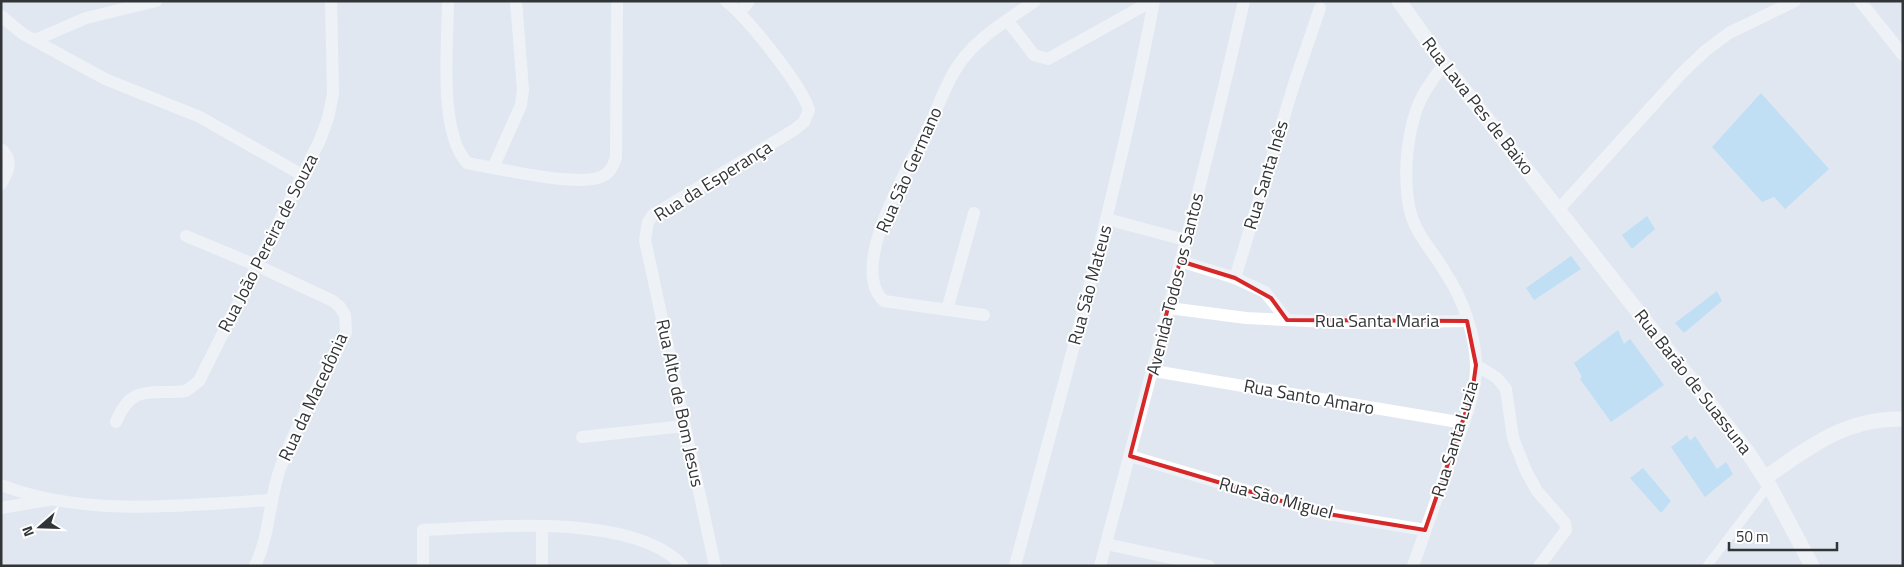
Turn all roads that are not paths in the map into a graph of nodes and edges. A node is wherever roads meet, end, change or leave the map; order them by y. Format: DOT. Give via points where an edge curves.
graph roads {
  1 [pos="156,1"];
  2 [pos="331,1"];
  3 [pos="448,1"];
  4 [pos="516,1"];
  5 [pos="617,1"];
  6 [pos="726,1"];
  7 [pos="749,1"];
  8 [pos="1035,1"];
  9 [pos="1153,1"];
  10 [pos="1244,1"];
  11 [pos="1399,1"];
  12 [pos="1795,1"];
  13 [pos="1860,1"];
  14 [pos="1320,8"];
  15 [pos="740,12"];
  16 [pos="1,16"];
  17 [pos="1007,20"];
  18 [pos="35,40"];
  19 [pos="1903,55"];
  20 [pos="1444,64"];
  21 [pos="1,149"];
  22 [pos="492,168"];
  23 [pos="302,175"];
  24 [pos="1,184"];
  25 [pos="1559,209"];
  26 [pos="974,213"];
  27 [pos="1107,219"];
  28 [pos="186,236"];
  29 [pos="645,240"];
  30 [pos="1185,240"];
  31 [pos="1180,261"];
  32 [pos="258,266"];
  33 [pos="1235,278"];
  34 [pos="1169,308"];
  35 [pos="947,310"];
  36 [pos="984,315"];
  37 [pos="1286,320"];
  38 [pos="1467,321"];
  39 [pos="1476,365"];
  40 [pos="1154,371"];
  41 [pos="1903,420"];
  42 [pos="116,422"];
  43 [pos="1464,423"];
  44 [pos="684,426"];
  45 [pos="582,437"];
  46 [pos="1130,456"];
  47 [pos="1767,481"];
  48 [pos="1,485"];
  49 [pos="52,499"];
  50 [pos="271,500"];
  51 [pos="1,508"];
  52 [pos="542,526"];
  53 [pos="1425,530"];
  54 [pos="1106,544"];
  55 [pos="255,566"];
  56 [pos="423,566"];
  57 [pos="542,566"];
  58 [pos="683,566"];
  59 [pos="715,566"];
  60 [pos="1015,566"];
  61 [pos="1100,566"];
  62 [pos="1209,566"];
  63 [pos="1413,566"];
  64 [pos="1539,566"];
  65 [pos="1707,566"];
  66 [pos="1812,566"];
  1 -- 18 [label="street" via="86,18"];
  2 -- 23 [label="street, Rua João Pereira de Souza" via="333,94 320,140"];
  3 -- 22 [label="street" via="447,93 452,133 457,150 467,163"];
  4 -- 22 [label="street" via="523,90 521,105"];
  5 -- 22 [label="street" via="616,157 610,170 603,176 586,180"];
  6 -- 15 [label="street"];
  7 -- 15 [label="street"];
  8 -- 17 [label="street"];
  9 -- 17 [label="street" via="1044,60 1034,55"];
  9 -- 27 [label="street, Rua São Mateus" via="1138,89"];
  10 -- 30 [label="street, Avenida Todos os Santos"];
  11 -- 20 [label="street, Rua Lava Pes de Baixo"];
  12 -- 25 [label="street" via="1729,33 1705,51"];
  13 -- 19 [label="street"];
  14 -- 33 [label="street, Rua Santa Inês"];
  15 -- 29 [label="street, Rua da Esperança" via="807,103 807,117 794,130 653,215 648,222"];
  16 -- 18 [label="street"];
  17 -- 35 [label="street, Rua São Germano" via="981,40 956,69 888,207 877,244 873,281 884,301"];
  18 -- 23 [label="street" via="105,79 200,116"];
  20 -- 25 [label="street, Rua Lava Pes de Baixo"];
  20 -- 38 [label="street, Rua Santa Luzia" via="1423,95 1416,112 1408,151 1408,200 1417,230 1447,274"];
  21 -- 24 [label="street" via="9,164"];
  23 -- 32 [label="street, Rua João Pereira de Souza"];
  25 -- 47 [label="street, Rua Barão de Suassuna"];
  26 -- 35 [label="street"];
  27 -- 30 [label="street"];
  27 -- 60 [label="street, Rua São Mateus"];
  28 -- 32 [label="street, Rua da Macedônia"];
  29 -- 44 [label="street, Rua Alto de Bom Jesus"];
  30 -- 31 [label="street, Avenida Todos os Santos"];
  31 -- 33 [label="street"];
  31 -- 34 [label="street, Avenida Todos os Santos"];
  32 -- 42 [label="street, Rua João Pereira de Souza" via="194,387 136,395 122,406"];
  32 -- 50 [label="street, Rua da Macedônia" via="333,301 340,307 346,323 346,332 294,434"];
  33 -- 37 [label="street" via="1265,292"];
  34 -- 37 [label="street, Rua Santa Maria"];
  34 -- 40 [label="street, Avenida Todos os Santos"];
  35 -- 36 [label="street, Rua São Germano"];
  37 -- 38 [label="street, Rua Santa Maria"];
  38 -- 39 [label="street, Rua Santa Luzia"];
  39 -- 43 [label="street, Rua Santa Luzia"];
  39 -- 64 [label="street" via="1497,378 1506,389 1513,438 1526,471 1537,491 1566,527"];
  40 -- 43 [label="street, Rua Santo Amaro"];
  40 -- 46 [label="street, Avenida Todos os Santos"];
  41 -- 47 [label="street" via="1862,422 1838,431 1815,443"];
  43 -- 53 [label="street, Rua Santa Luzia"];
  44 -- 45 [label="street"];
  44 -- 59 [label="street, Rua Alto de Bom Jesus"];
  46 -- 53 [label="street, Rua São Miguel" via="1322,514"];
  46 -- 54 [label="street, Avenida Todos os Santos"];
  47 -- 65 [label="street"];
  47 -- 66 [label="street, Rua Barão de Suassuna"];
  48 -- 49 [label="street"];
  49 -- 50 [label="street" via="126,507"];
  49 -- 51 [label="street"];
  50 -- 55 [label="street, Rua da Macedônia" via="265,541"];
  52 -- 56 [label="street" via="423,530"];
  52 -- 57 [label="street"];
  52 -- 58 [label="street" via="628,535 662,548"];
  53 -- 63 [label="street, Rua Santa Luzia"];
  54 -- 61 [label="street, Avenida Todos os Santos"];
  54 -- 62 [label="street"];
}
